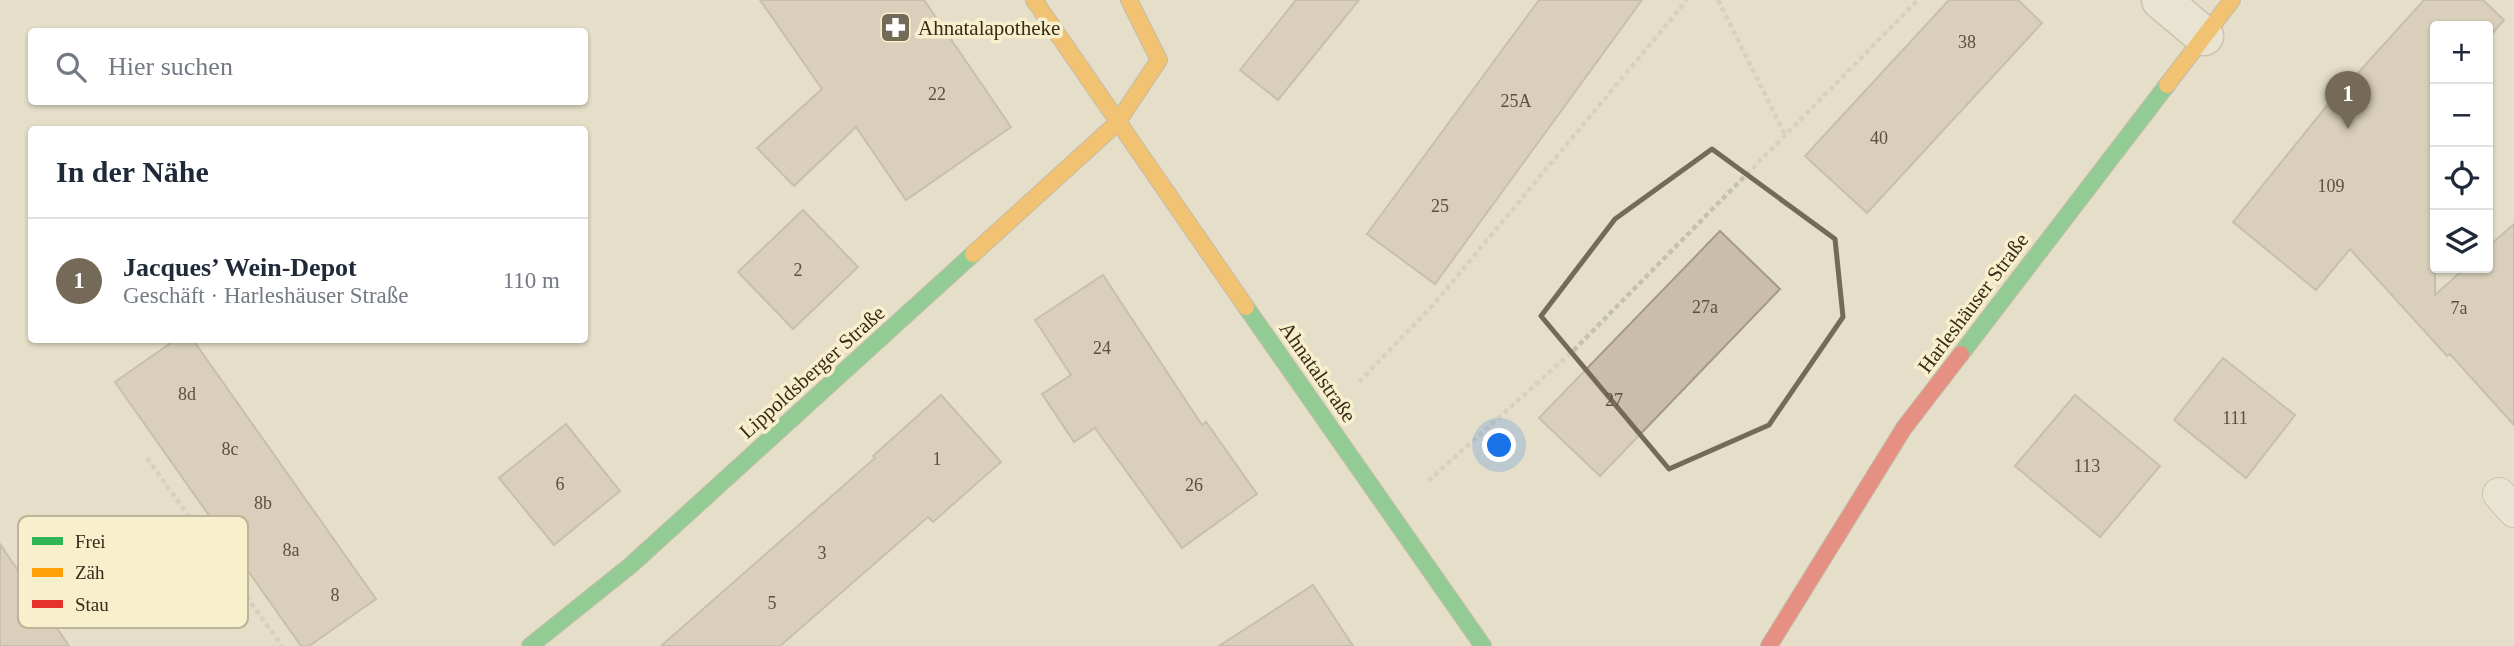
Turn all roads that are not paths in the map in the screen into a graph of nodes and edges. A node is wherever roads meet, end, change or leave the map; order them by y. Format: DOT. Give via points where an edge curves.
graph roads {
  1 [pos="1034,0"];
  2 [pos="1129,0"];
  3 [pos="2161,0"];
  4 [pos="2232,0"];
  5 [pos="2204,36"];
  6 [pos="1118,123"];
  7 [pos="1778,639"];
  8 [pos="530,646"];
  9 [pos="1483,646"];
  10 [pos="1752,646"];
  11 [pos="1769,646"];
  1 -- 6 [label="street, Ahnatalstraße"];
  2 -- 6 [label="street" via="1159,60"];
  3 -- 5 [label="street"];
  4 -- 5 [label="street, Harleshäuser Straße"];
  5 -- 7 [label="street, Harleshäuser Straße" via="1904,428"];
  6 -- 8 [label="street, Lippoldsberger Straße" via="631,565"];
  6 -- 9 [label="street, Ahnatalstraße"];
  7 -- 10 [label="street"];
  7 -- 11 [label="street, Harleshäuser Straße"];
}
